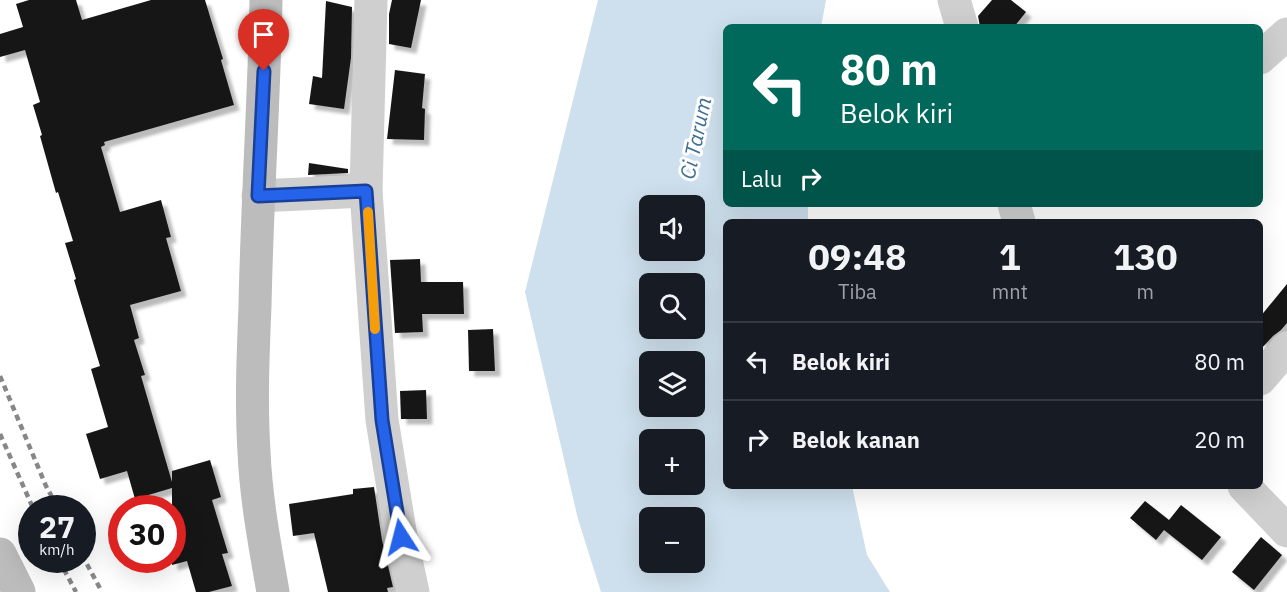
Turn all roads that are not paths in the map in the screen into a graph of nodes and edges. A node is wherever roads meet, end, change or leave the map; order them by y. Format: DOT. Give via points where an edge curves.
graph roads {
  1 [pos="266,0"];
  2 [pos="371,0"];
  3 [pos="954,0"];
  4 [pos="961,24"];
  5 [pos="1287,34"];
  6 [pos="1263,55"];
  7 [pos="366,191"];
  8 [pos="258,196"];
  9 [pos="1287,348"];
  10 [pos="1263,376"];
  11 [pos="1247,489"];
  12 [pos="1287,531"];
  13 [pos="0,554"];
  14 [pos="19,592"];
  15 [pos="273,592"];
  16 [pos="413,592"];
  1 -- 8 [label="main road"];
  2 -- 7 [label="street"];
  3 -- 4 [label="street"];
  5 -- 6 [label="street"];
  7 -- 8 [label="street"];
  7 -- 16 [label="street" via="382,420"];
  8 -- 15 [label="main road" via="254,452"];
  9 -- 10 [label="street"];
  11 -- 12 [label="street"];
  13 -- 14 [label="main road"];
}
